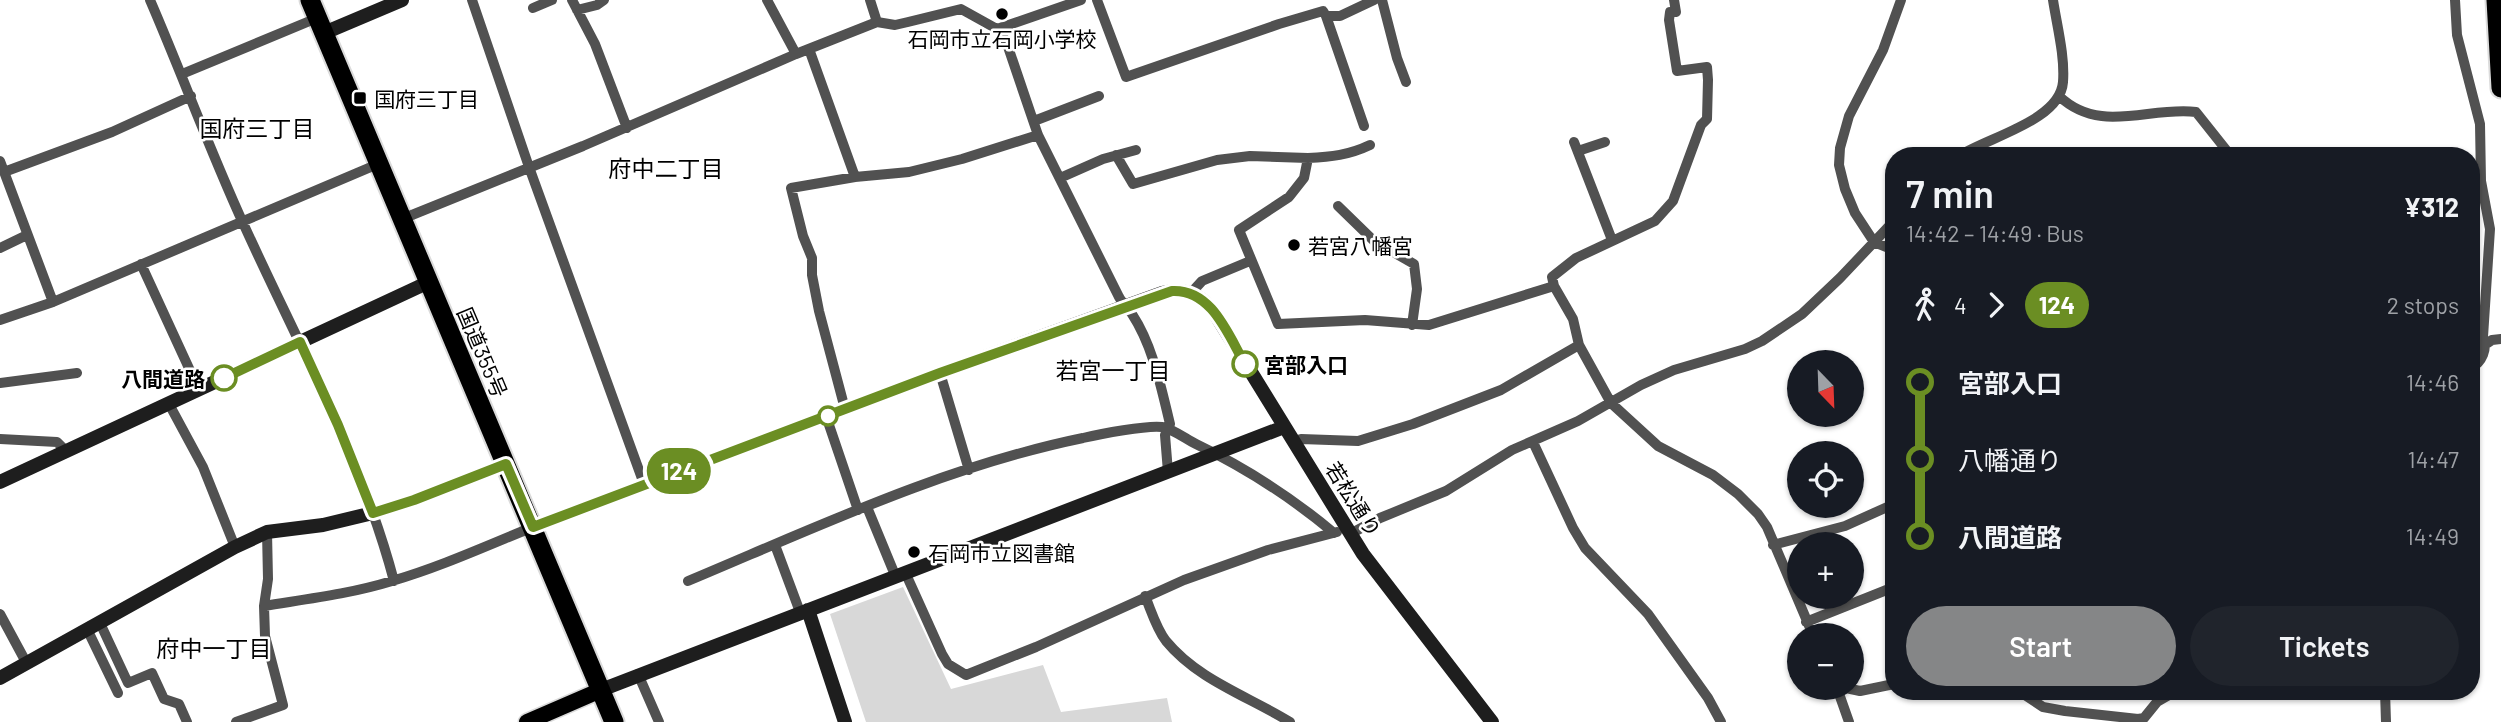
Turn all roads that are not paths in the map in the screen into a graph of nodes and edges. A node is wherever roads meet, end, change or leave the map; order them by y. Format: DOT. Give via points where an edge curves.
graph roads {
  1 [pos="150,0"];
  2 [pos="402,0"];
  3 [pos="472,0"];
  4 [pos="552,0"];
  5 [pos="604,0"];
  6 [pos="767,0"];
  7 [pos="870,0"];
  8 [pos="1081,0"];
  9 [pos="1097,0"];
  10 [pos="1374,0"];
  11 [pos="1382,0"];
  12 [pos="1674,0"];
  13 [pos="1901,0"];
  14 [pos="2053,0"];
  15 [pos="2455,0"];
  16 [pos="2496,0"];
  17 [pos="574,5"];
  18 [pos="533,8"];
  19 [pos="1326,16"];
  20 [pos="317,17"];
  21 [pos="877,22"];
  22 [pos="997,29"];
  23 [pos="809,49"];
  24 [pos="796,54"];
  25 [pos="182,74"];
  26 [pos="1406,82"];
  27 [pos="2501,88"];
  28 [pos="191,96"];
  29 [pos="1099,96"];
  30 [pos="2059,96"];
  31 [pos="1034,121"];
  32 [pos="1364,126"];
  33 [pos="627,128"];
  34 [pos="1038,135"];
  35 [pos="1605,142"];
  36 [pos="1370,145"];
  37 [pos="1977,147"];
  38 [pos="2224,147"];
  39 [pos="1136,150"];
  40 [pos="1116,155"];
  41 [pos="1308,158"];
  42 [pos="0,160"];
  43 [pos="378,164"];
  44 [pos="529,167"];
  45 [pos="4,172"];
  46 [pos="855,177"];
  47 [pos="1060,178"];
  48 [pos="1338,206"];
  49 [pos="402,219"];
  50 [pos="243,222"];
  51 [pos="1885,230"];
  52 [pos="27,235"];
  53 [pos="1612,240"];
  54 [pos="1874,242"];
  55 [pos="1885,246"];
  56 [pos="0,248"];
  57 [pos="1250,261"];
  58 [pos="141,264"];
  59 [pos="429,282"];
  60 [pos="1554,286"];
  61 [pos="1191,293"];
  62 [pos="53,302"];
  63 [pos="1124,307"];
  64 [pos="0,320"];
  65 [pos="1412,325"];
  66 [pos="2493,341"];
  67 [pos="300,342"];
  68 [pos="1579,345"];
  69 [pos="2480,361"];
  70 [pos="77,373"];
  71 [pos="940,373"];
  72 [pos="0,383"];
  73 [pos="199,390"];
  74 [pos="1611,403"];
  75 [pos="169,404"];
  76 [pos="845,409"];
  77 [pos="826,416"];
  78 [pos="1284,428"];
  79 [pos="1168,430"];
  80 [pos="0,439"];
  81 [pos="1293,441"];
  82 [pos="1533,442"];
  83 [pos="66,452"];
  84 [pos="1217,454"];
  85 [pos="506,464"];
  86 [pos="969,470"];
  87 [pos="1168,472"];
  88 [pos="0,482"];
  89 [pos="644,484"];
  90 [pos="863,508"];
  91 [pos="1885,508"];
  92 [pos="373,513"];
  93 [pos="533,527"];
  94 [pos="267,532"];
  95 [pos="1343,532"];
  96 [pos="775,545"];
  97 [pos="1773,545"];
  98 [pos="235,547"];
  99 [pos="900,574"];
  100 [pos="394,581"];
  101 [pos="688,582"];
  102 [pos="1885,591"];
  103 [pos="1145,596"];
  104 [pos="264,606"];
  105 [pos="804,611"];
  106 [pos="0,614"];
  107 [pos="1807,622"];
  108 [pos="94,626"];
  109 [pos="27,664"];
  110 [pos="638,674"];
  111 [pos="0,678"];
  112 [pos="1885,686"];
  113 [pos="601,690"];
  114 [pos="1864,690"];
  115 [pos="118,693"];
  116 [pos="1841,700"];
  117 [pos="2032,700"];
  118 [pos="2160,700"];
  119 [pos="2384,700"];
  120 [pos="2144,720"];
  121 [pos="187,722"];
  122 [pos="236,722"];
  123 [pos="527,722"];
  124 [pos="614,722"];
  125 [pos="659,722"];
  126 [pos="845,722"];
  127 [pos="1290,722"];
  128 [pos="1492,722"];
  129 [pos="1721,722"];
  130 [pos="1849,722"];
  131 [pos="2386,722"];
  1 -- 25 [label="street"];
  2 -- 20 [label="street"];
  3 -- 44 [label="street"];
  4 -- 18 [label="street"];
  5 -- 17 [label="street" via="597,5"];
  6 -- 24 [label="street"];
  7 -- 21 [label="street"];
  8 -- 22 [label="street"];
  9 -- 19 [label="street" via="1126,77 1279,24 1323,11"];
  10 -- 19 [label="street" via="1340,16"];
  11 -- 26 [label="street"];
  12 -- 53 [label="street" via="1676,12 1670,12 1669,20 1676,71 1706,67 1707,119 1673,201 1656,220"];
  13 -- 54 [label="street" via="1883,50 1849,116 1840,148 1845,188"];
  14 -- 30 [label="street" via="2063,76"];
  15 -- 66 [label="street" via="2457,36 2483,142 2482,181 2490,229 2483,337"];
  16 -- 27 [label="highway"];
  17 -- 33 [label="street" via="595,44"];
  19 -- 32 [label="street"];
  20 -- 25 [label="street"];
  20 -- 43 [label="highway, 国道355号"];
  21 -- 22 [label="street" via="895,25 961,9"];
  21 -- 23 [label="street"];
  22 -- 31 [label="street" via="1006,41"];
  23 -- 24 [label="street"];
  23 -- 46 [label="street"];
  24 -- 33 [label="street"];
  25 -- 28 [label="street"];
  28 -- 45 [label="street"];
  28 -- 50 [label="street"];
  29 -- 31 [label="street"];
  30 -- 37 [label="street" via="2040,116"];
  30 -- 38 [label="street" via="2075,109 2099,116 2196,112"];
  31 -- 34 [label="street"];
  33 -- 44 [label="street"];
  34 -- 46 [label="street" via="909,172"];
  34 -- 47 [label="street"];
  35 -- 53 [label="street" via="1576,147"];
  36 -- 41 [label="street" via="1334,157"];
  39 -- 40 [label="street"];
  40 -- 41 [label="street" via="1133,184 1217,160"];
  40 -- 47 [label="street"];
  41 -- 57 [label="street" via="1304,178 1289,197 1239,230"];
  42 -- 45 [label="street"];
  43 -- 49 [label="highway, 国道355号"];
  43 -- 50 [label="street"];
  44 -- 49 [label="street"];
  44 -- 89 [label="street"];
  45 -- 52 [label="street"];
  46 -- 76 [label="street" via="792,188"];
  47 -- 63 [label="street"];
  48 -- 65 [label="street" via="1374,241 1414,264 1417,289"];
  49 -- 59 [label="highway, 国道355号"];
  50 -- 58 [label="street"];
  50 -- 67 [label="street"];
  51 -- 54 [label="street"];
  52 -- 56 [label="street"];
  52 -- 62 [label="street"];
  53 -- 60 [label="street" via="1562,268 1552,277"];
  54 -- 55 [label="street"];
  54 -- 74 [label="street" via="1802,314 1762,341 1674,370"];
  57 -- 61 [label="street" via="1202,281"];
  57 -- 65 [label="street" via="1278,324 1365,320"];
  58 -- 62 [label="street"];
  58 -- 73 [label="street"];
  59 -- 67 [label="street"];
  59 -- 85 [label="highway, 国道355号"];
  60 -- 65 [label="street" via="1429,325"];
  60 -- 68 [label="street" via="1573,319"];
  61 -- 63 [label="street" via="1172,291"];
  61 -- 78 [label="street, 若松通り" via="1214,312"];
  62 -- 64 [label="street"];
  63 -- 71 [label="street"];
  63 -- 79 [label="street" via="1131,311 1150,352"];
  66 -- 69 [label="street"];
  67 -- 73 [label="street"];
  67 -- 92 [label="street"];
  68 -- 74 [label="street"];
  68 -- 81 [label="street" via="1502,390 1402,428 1358,441"];
  70 -- 72 [label="street"];
  71 -- 76 [label="street"];
  71 -- 86 [label="street"];
  73 -- 75 [label="street"];
  74 -- 82 [label="street"];
  74 -- 97 [label="street" via="1658,446 1738,494 1763,521"];
  75 -- 83 [label="street"];
  75 -- 98 [label="street" via="203,467"];
  76 -- 77 [label="street"];
  77 -- 89 [label="street"];
  77 -- 90 [label="street"];
  78 -- 81 [label="street, 若松通り"];
  78 -- 84 [label="street"];
  79 -- 84 [label="street"];
  79 -- 86 [label="street" via="1104,433 1049,444"];
  79 -- 87 [label="street"];
  80 -- 83 [label="street" via="57,442"];
  81 -- 95 [label="street, 若松通り"];
  82 -- 95 [label="street" via="1446,491"];
  82 -- 129 [label="street" via="1585,548 1648,614"];
  83 -- 88 [label="street"];
  84 -- 87 [label="street"];
  84 -- 95 [label="street"];
  85 -- 92 [label="street"];
  85 -- 93 [label="highway, 国道355号"];
  86 -- 90 [label="street"];
  87 -- 99 [label="street"];
  89 -- 93 [label="street"];
  90 -- 96 [label="street"];
  90 -- 99 [label="street"];
  91 -- 97 [label="street" via="1845,526"];
  92 -- 94 [label="street"];
  92 -- 100 [label="street"];
  93 -- 100 [label="street"];
  93 -- 113 [label="highway, 国道355号"];
  94 -- 98 [label="street"];
  94 -- 104 [label="street"];
  95 -- 103 [label="street" via="1268,550"];
  95 -- 128 [label="street, 若松通り"];
  96 -- 101 [label="street"];
  96 -- 105 [label="street"];
  97 -- 107 [label="street"];
  98 -- 108 [label="street"];
  99 -- 103 [label="street" via="948,664 966,675"];
  99 -- 105 [label="street"];
  100 -- 104 [label="street"];
  102 -- 107 [label="street"];
  103 -- 127 [label="street" via="1166,640 1192,664 1217,683"];
  104 -- 122 [label="street" via="265,636 283,705"];
  105 -- 110 [label="street"];
  105 -- 126 [label="street"];
  106 -- 109 [label="street"];
  108 -- 109 [label="street"];
  108 -- 115 [label="street"];
  108 -- 121 [label="street" via="128,683 152,673 164,699 179,705"];
  109 -- 111 [label="street"];
  110 -- 113 [label="street"];
  110 -- 125 [label="street"];
  112 -- 114 [label="street"];
  113 -- 123 [label="main road"];
  113 -- 124 [label="highway, 国道355号"];
  116 -- 130 [label="street"];
  117 -- 120 [label="street" via="2065,711"];
  118 -- 120 [label="street"];
  119 -- 131 [label="street"];
}
